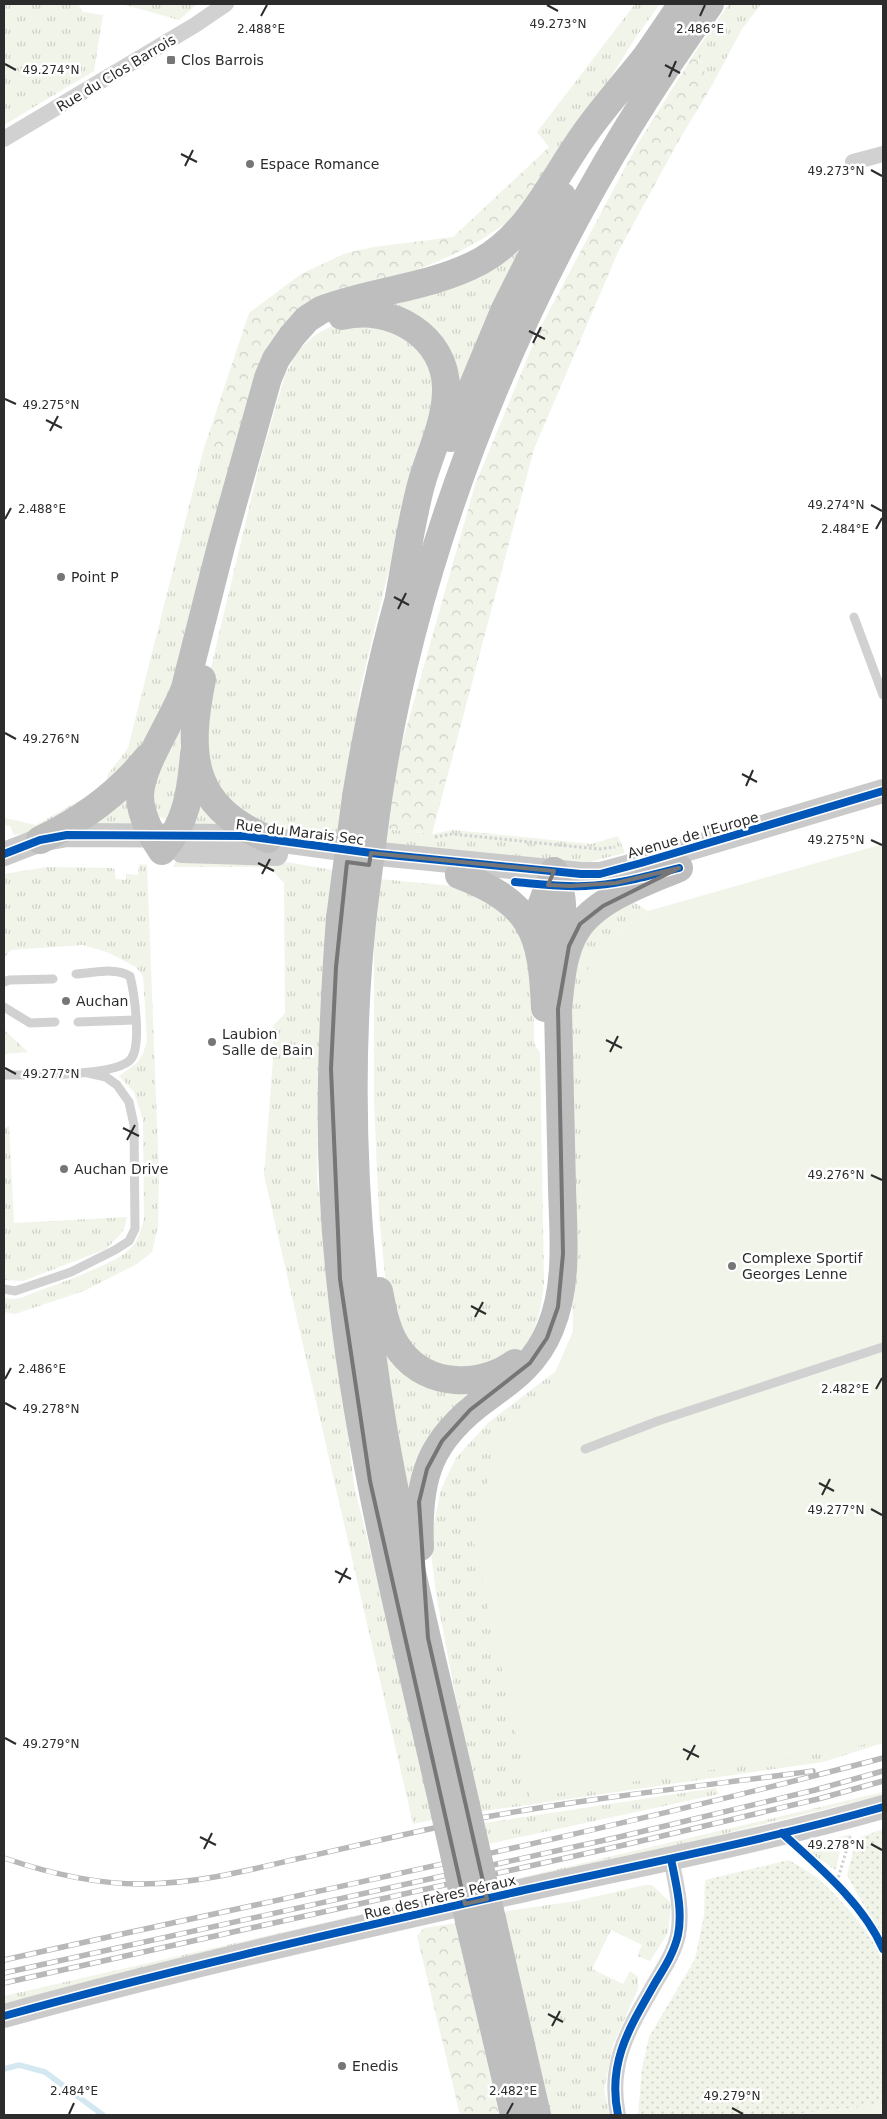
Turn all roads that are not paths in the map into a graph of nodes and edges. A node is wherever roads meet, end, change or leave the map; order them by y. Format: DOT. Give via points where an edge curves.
graph roads {
  1 [pos="226,4"];
  2 [pos="682,4"];
  3 [pos="710,4"];
  4 [pos="645,58"];
  5 [pos="4,139"];
  6 [pos="883,154"];
  7 [pos="853,162"];
  8 [pos="399,597"];
  9 [pos="854,617"];
  10 [pos="883,695"];
  11 [pos="158,745"];
  12 [pos="194,754"];
  13 [pos="883,791"];
  14 [pos="366,801"];
  15 [pos="883,808"];
  16 [pos="268,839"];
  17 [pos="40,840"];
  18 [pos="163,841"];
  19 [pos="4,854"];
  20 [pos="4,858"];
  21 [pos="679,868"];
  22 [pos="511,874"];
  23 [pos="459,875"];
  24 [pos="554,880"];
  25 [pos="352,916"];
  26 [pos="540,950"];
  27 [pos="76,974"];
  28 [pos="53,979"];
  29 [pos="4,982"];
  30 [pos="4,1007"];
  31 [pos="558,1008"];
  32 [pos="135,1020"];
  33 [pos="55,1022"];
  34 [pos="78,1022"];
  35 [pos="88,1072"];
  36 [pos="4,1075"];
  37 [pos="354,1149"];
  38 [pos="4,1290"];
  39 [pos="883,1347"];
  40 [pos="585,1449"];
  41 [pos="428,1638"];
  42 [pos="883,1807"];
  43 [pos="455,1810"];
  44 [pos="671,1859"];
  45 [pos="481,1920"];
  46 [pos="4,2016"];
  47 [pos="514,2115"];
  48 [pos="537,2115"];
  49 [pos="618,2115"];
  1 -- 5 [label="street, Rue du Clos Barrois" via="195,26"];
  2 -- 4 [label="highway"];
  3 -- 14 [label="highway" via="648,94 590,193 499,378 458,484"];
  4 -- 8 [label="highway" via="580,164 505,309 442,462"];
  4 -- 11 [label="highway" via="586,133 525,223 500,248 483,260 447,276 322,310 307,320 285,344 270,373 257,414 185,688"];
  6 -- 7 [label="street"];
  8 -- 12 [label="highway" via="417,500 444,410 445,376 431,345 412,328 386,316 355,313 328,321 306,335 287,360 274,392 202,679 195,720"];
  8 -- 14 [label="highway" via="367,730"];
  9 -- 10 [label="lane"];
  11 -- 17 [label="highway" via="105,801 71,825"];
  11 -- 18 [label="highway" via="144,775 140,797 142,808"];
  12 -- 16 [label="highway" via="200,776 219,807 240,825"];
  12 -- 18 [label="highway" via="183,818"];
  13 -- 24 [label="street, Avenue de l'Europe" via="609,872"];
  14 -- 25 [label="highway, bridge"];
  15 -- 21 [label="street, Avenue de l'Europe"];
  16 -- 18 [label="street, Rue du Marais Sec" via="235,835"];
  16 -- 22 [label="street, Rue du Marais Sec"];
  17 -- 18 [label="street, Rue du Marais Sec" via="67,835"];
  17 -- 19 [label="street, Rue du Marais Sec"];
  18 -- 20 [label="street, Rue du Marais Sec"];
  18 -- 23 [label="street, Rue du Marais Sec"];
  21 -- 24 [label="street, Avenue de l'Europe" via="616,883 582,886"];
  21 -- 31 [label="highway" via="621,894 580,924 566,955"];
  22 -- 23 [label="street, Rue du Marais Sec"];
  22 -- 24 [label="street, Avenue de l'Europe"];
  23 -- 26 [label="highway" via="495,891 510,902 527,922"];
  24 -- 26 [label="highway" via="540,913"];
  24 -- 31 [label="highway" via="564,907 555,971"];
  25 -- 37 [label="highway"];
  25 -- 43 [label="highway" via="333,1002 330,1106 340,1279 370,1481"];
  26 -- 37 [label="highway" via="544,989 552,1279 540,1329 517,1361 483,1378 456,1380 421,1370 400,1351 384,1316"];
  27 -- 32 [label="lane" via="115,971 130,976"];
  28 -- 29 [label="lane"];
  30 -- 33 [label="lane" via="30,1023"];
  31 -- 41 [label="highway" via="563,1254 558,1307 547,1338 530,1363 455,1424 427,1469 419,1515 420,1563"];
  32 -- 34 [label="lane"];
  32 -- 35 [label="lane" via="135,1053 130,1061 118,1067"];
  35 -- 36 [label="lane"];
  35 -- 38 [label="lane" via="106,1077 117,1085 129,1102 134,1125 135,1229 129,1241 70,1272 15,1292"];
  37 -- 41 [label="highway" via="360,1255 373,1364 391,1471"];
  39 -- 40 [label="lane" via="658,1421"];
  41 -- 43 [label="highway"];
  42 -- 44 [label="street, Rue des Frères Péraux"];
  43 -- 45 [label="highway, bridge"];
  44 -- 46 [label="street, Rue des Frères Péraux" via="164,1973"];
  44 -- 49 [label="street" via="679,1904 678,1935 620,2053 615,2083"];
  45 -- 47 [label="highway"];
  45 -- 48 [label="highway"];
}
